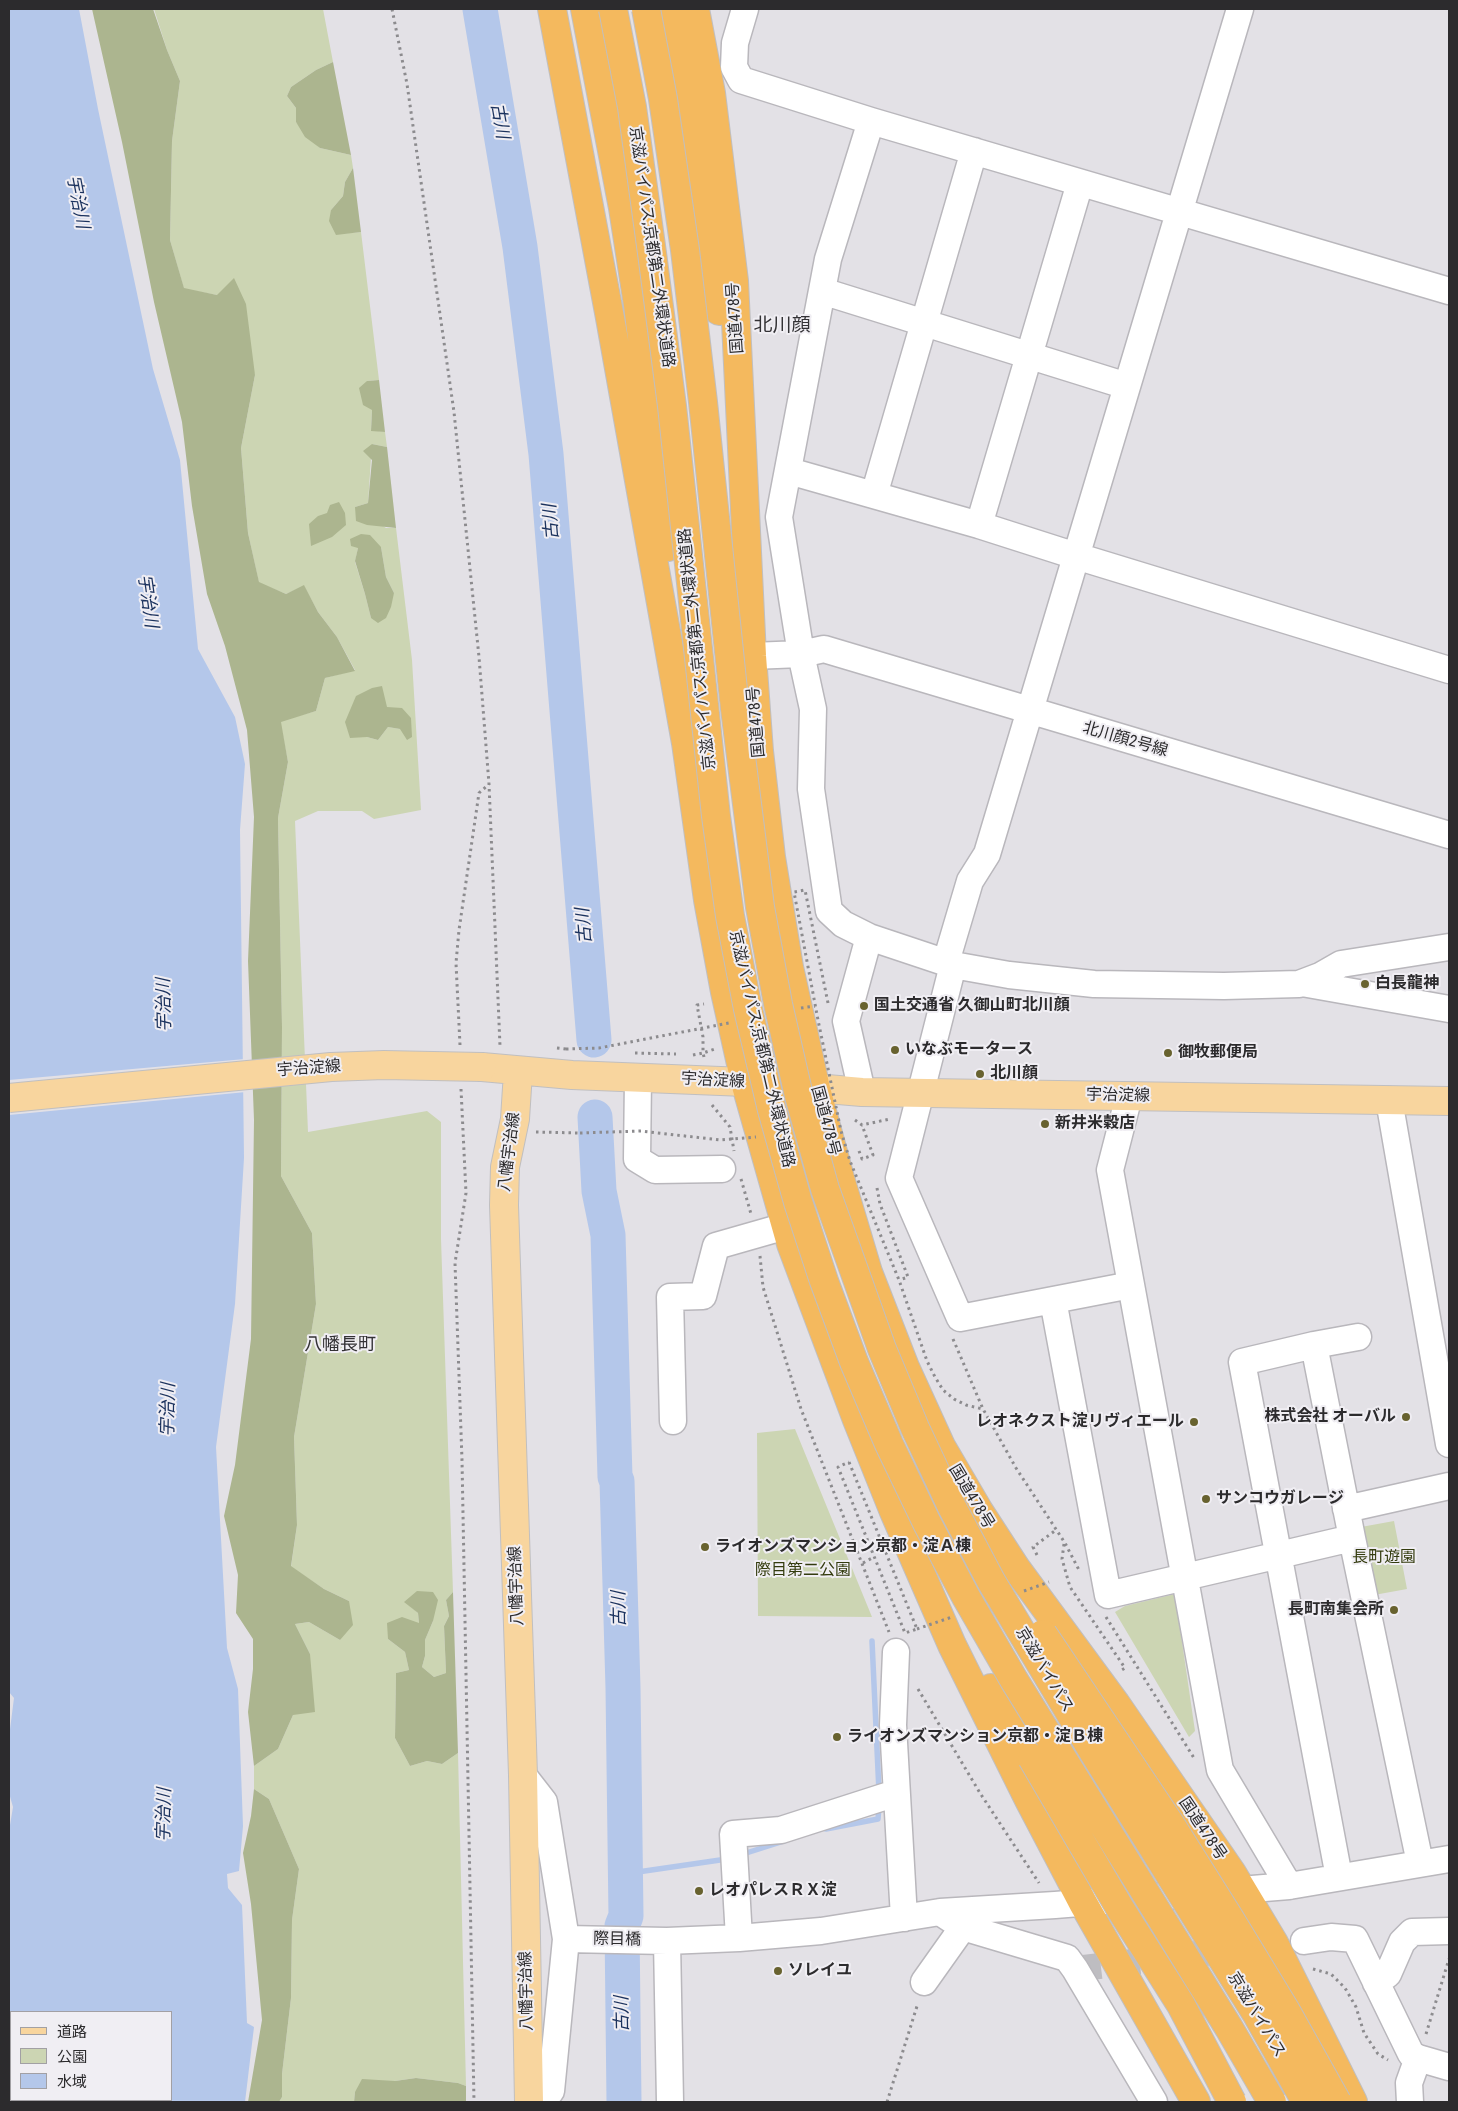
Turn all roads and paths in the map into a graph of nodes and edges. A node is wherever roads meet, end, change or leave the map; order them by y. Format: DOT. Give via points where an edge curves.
graph roads {
  1 [pos="392,9"];
  2 [pos="552,9"];
  3 [pos="586,9"];
  4 [pos="613,9"];
  5 [pos="646,9"];
  6 [pos="672,9"];
  7 [pos="695,9"];
  8 [pos="745,9"];
  9 [pos="1240,9"];
  10 [pos="712,93"];
  11 [pos="841,112"];
  12 [pos="871,121"];
  13 [pos="974,152"];
  14 [pos="1080,183"];
  15 [pos="1179,213"];
  16 [pos="822,291"];
  17 [pos="1449,291"];
  18 [pos="924,323"];
  19 [pos="1029,355"];
  20 [pos="1127,386"];
  21 [pos="789,471"];
  22 [pos="874,495"];
  23 [pos="979,525"];
  24 [pos="746,527"];
  25 [pos="1076,556"];
  26 [pos="801,654"];
  27 [pos="752,656"];
  28 [pos="1449,670"];
  29 [pos="1030,712"];
  30 [pos="686,743"];
  31 [pos="488,784"];
  32 [pos="1449,835"];
  33 [pos="869,937"];
  34 [pos="1449,947"];
  35 [pos="949,964"];
  36 [pos="1302,983"];
  37 [pos="828,1003"];
  38 [pos="707,1004"];
  39 [pos="816,1006"];
  40 [pos="797,1009"];
  41 [pos="1449,1010"];
  42 [pos="711,1018"];
  43 [pos="732,1022"];
  44 [pos="713,1026"];
  45 [pos="566,1048"];
  46 [pos="460,1049"];
  47 [pos="703,1053"];
  48 [pos="518,1072"];
  49 [pos="638,1078"];
  50 [pos="745,1082"];
  51 [pos="462,1088"];
  52 [pos="816,1089"];
  53 [pos="862,1092"];
  54 [pos="920,1094"];
  55 [pos="1129,1096"];
  56 [pos="9,1098"];
  57 [pos="1389,1100"];
  58 [pos="1449,1101"];
  59 [pos="712,1105"];
  60 [pos="894,1118"];
  61 [pos="855,1120"];
  62 [pos="862,1125"];
  63 [pos="533,1128"];
  64 [pos="841,1131"];
  65 [pos="832,1132"];
  66 [pos="765,1137"];
  67 [pos="848,1138"];
  68 [pos="843,1140"];
  69 [pos="856,1144"];
  70 [pos="733,1168"];
  71 [pos="877,1187"];
  72 [pos="786,1226"];
  73 [pos="757,1234"];
  74 [pos="852,1269"];
  75 [pos="899,1280"];
  76 [pos="824,1281"];
  77 [pos="1131,1285"];
  78 [pos="1053,1300"];
  79 [pos="1358,1337"];
  80 [pos="953,1338"];
  81 [pos="1314,1345"];
  82 [pos="983,1408"];
  83 [pos="856,1420"];
  84 [pos="674,1421"];
  85 [pos="1449,1444"];
  86 [pos="941,1446"];
  87 [pos="1449,1486"];
  88 [pos="1346,1509"];
  89 [pos="1056,1530"];
  90 [pos="1352,1538"];
  91 [pos="1065,1543"];
  92 [pos="1278,1555"];
  93 [pos="1037,1556"];
  94 [pos="874,1557"];
  95 [pos="863,1563"];
  96 [pos="1045,1573"];
  97 [pos="1185,1576"];
  98 [pos="1083,1578"];
  99 [pos="1054,1590"];
  100 [pos="1103,1611"];
  101 [pos="896,1652"];
  102 [pos="1115,1674"];
  103 [pos="916,1686"];
  104 [pos="1196,1761"];
  105 [pos="523,1775"];
  106 [pos="896,1793"];
  107 [pos="1449,1859"];
  108 [pos="1420,1863"];
  109 [pos="1339,1878"];
  110 [pos="1290,1886"];
  111 [pos="1243,1891"];
  112 [pos="1083,1903"];
  113 [pos="1055,1905"];
  114 [pos="940,1912"];
  115 [pos="904,1918"];
  116 [pos="963,1927"];
  117 [pos="1449,1931"];
  118 [pos="739,1938"];
  119 [pos="566,1939"];
  120 [pos="667,1941"];
  121 [pos="1304,1941"];
  122 [pos="1449,1959"];
  123 [pos="1308,1966"];
  124 [pos="924,1982"];
  125 [pos="1376,1983"];
  126 [pos="1406,2061"];
  127 [pos="1449,2067"];
  128 [pos="474,2102"];
  129 [pos="529,2102"];
  130 [pos="541,2102"];
  131 [pos="670,2102"];
  132 [pos="887,2102"];
  133 [pos="1154,2102"];
  134 [pos="1196,2102"];
  135 [pos="1232,2102"];
  136 [pos="1272,2102"];
  137 [pos="1306,2102"];
  138 [pos="1336,2102"];
  139 [pos="1353,2102"];
  140 [pos="1410,2102"];
  1 -- 31 [label="path" via="407,84 454,412 479,657"];
  2 -- 30 [label="highway"];
  3 -- 30 [label="highway" via="638,305 673,585"];
  4 -- 76 [label="highway, 京滋バイパス;京都第二外環状道路, bridge" via="632,107 672,406 715,807 730,916 772,1110"];
  5 -- 74 [label="highway, 京滋バイパス;京都第二外環状道路, bridge" via="685,250 760,906 799,1096 825,1190"];
  6 -- 24 [label="highway" via="716,285"];
  7 -- 10 [label="highway, 国道478号"];
  8 -- 11 [label="street" via="734,43 734,67 741,80"];
  9 -- 15 [label="street"];
  10 -- 11 [label="street" via="735,92 803,115"];
  10 -- 24 [label="highway, 国道478号" via="734,281"];
  11 -- 12 [label="street"];
  12 -- 13 [label="street"];
  12 -- 16 [label="street" via="828,259"];
  13 -- 14 [label="street"];
  13 -- 18 [label="street"];
  14 -- 15 [label="street"];
  14 -- 19 [label="street"];
  15 -- 17 [label="street"];
  15 -- 20 [label="street"];
  16 -- 18 [label="street"];
  16 -- 21 [label="street"];
  18 -- 19 [label="street"];
  18 -- 22 [label="street"];
  19 -- 20 [label="street"];
  19 -- 23 [label="street"];
  20 -- 25 [label="street"];
  21 -- 22 [label="street"];
  21 -- 26 [label="street" via="779,517"];
  22 -- 23 [label="street"];
  23 -- 25 [label="street"];
  24 -- 27 [label="highway, 国道478号"];
  25 -- 28 [label="street"];
  25 -- 29 [label="street"];
  26 -- 27 [label="street, 北川顔2号線"];
  26 -- 29 [label="street, 北川顔2号線" via="824,649"];
  26 -- 33 [label="street" via="813,709 811,789 828,911 843,924"];
  27 -- 52 [label="highway, 国道478号" via="770,857 789,967"];
  29 -- 32 [label="street, 北川顔2号線"];
  29 -- 35 [label="street" via="987,854 970,881"];
  30 -- 50 [label="highway" via="708,900"];
  31 -- 46 [label="path" via="479,793 459,930 456,963"];
  31 -- 48 [label="path" via="501,1055"];
  33 -- 35 [label="street"];
  33 -- 53 [label="street" via="846,1022"];
  34 -- 36 [label="street" via="1341,964"];
  35 -- 36 [label="street" via="1009,975 1094,984 1224,986"];
  35 -- 54 [label="street"];
  36 -- 41 [label="street"];
  37 -- 39 [label="path, bridge" via="806,890 794,892"];
  38 -- 47 [label="path" via="697,1005"];
  39 -- 40 [label="path, bridge"];
  39 -- 64 [label="path, bridge"];
  42 -- 44 [label="path"];
  43 -- 44 [label="path, bridge"];
  44 -- 45 [label="path, bridge" via="599,1048"];
  48 -- 49 [label="main road, 宇治淀線"];
  48 -- 56 [label="main road, 宇治淀線, bridge" via="482,1067 331,1067"];
  48 -- 105 [label="main road, 八幡宇治線" via="515,1119 505,1167 504,1205"];
  49 -- 50 [label="main road, 宇治淀線"];
  49 -- 70 [label="street" via="637,1159 655,1170"];
  50 -- 52 [label="main road, 宇治淀線"];
  50 -- 72 [label="highway"];
  51 -- 128 [label="path" via="466,1193 455,1263"];
  52 -- 53 [label="main road, 宇治淀線"];
  52 -- 86 [label="highway, 国道478号" via="868,1272"];
  53 -- 54 [label="main road, 宇治淀線"];
  54 -- 55 [label="main road, 宇治淀線"];
  54 -- 78 [label="street" via="899,1178 960,1318"];
  55 -- 57 [label="main road, 宇治淀線"];
  55 -- 77 [label="street" via="1110,1170"];
  57 -- 58 [label="main road, 宇治淀線"];
  57 -- 85 [label="street"];
  59 -- 70 [label="path" via="730,1127"];
  60 -- 62 [label="path"];
  61 -- 62 [label="path"];
  62 -- 69 [label="path" via="873,1155 862,1159"];
  63 -- 66 [label="path, bridge" via="537,1133 641,1131 720,1140"];
  64 -- 65 [label="path"];
  64 -- 68 [label="path, bridge"];
  67 -- 68 [label="path"];
  68 -- 75 [label="path, bridge"];
  70 -- 73 [label="path"];
  71 -- 75 [label="path" via="880,1204 908,1277"];
  72 -- 73 [label="street"];
  72 -- 83 [label="highway"];
  73 -- 84 [label="street" via="716,1246 703,1296 670,1297"];
  73 -- 95 [label="path" via="763,1287 801,1409"];
  74 -- 137 [label="highway, 京滋バイパス, bridge" via="915,1428 991,1581 1094,1754 1256,2013"];
  75 -- 82 [label="path, bridge" via="935,1377 954,1399"];
  76 -- 136 [label="highway, 京滋バイパス, bridge" via="889,1444 966,1597"];
  77 -- 78 [label="street"];
  77 -- 97 [label="street"];
  78 -- 97 [label="street" via="1108,1595"];
  79 -- 81 [label="street"];
  80 -- 82 [label="path"];
  81 -- 88 [label="street"];
  81 -- 92 [label="street" via="1242,1362"];
  82 -- 89 [label="path"];
  83 -- 112 [label="highway" via="948,1637"];
  83 -- 135 [label="highway, bridge" via="976,1660 1121,1910 1181,2005"];
  86 -- 111 [label="highway, 国道478号" via="1016,1568 1155,1760"];
  86 -- 138 [label="highway, bridge" via="972,1514 1005,1573 1230,1919"];
  87 -- 88 [label="street"];
  88 -- 90 [label="street"];
  89 -- 91 [label="path"];
  89 -- 93 [label="path" via="1033,1546"];
  90 -- 92 [label="street"];
  90 -- 108 [label="street"];
  91 -- 98 [label="path"];
  91 -- 102 [label="path" via="1062,1559 1070,1587 1125,1668"];
  92 -- 97 [label="street"];
  92 -- 109 [label="street"];
  94 -- 94 [label="path" via="838,1466 849,1462 917,1629 905,1633"];
  94 -- 95 [label="path"];
  95 -- 101 [label="path"];
  96 -- 99 [label="path"];
  97 -- 110 [label="street" via="1220,1770"];
  100 -- 104 [label="path"];
  101 -- 106 [label="street" via="893,1726"];
  103 -- 113 [label="path" via="985,1802"];
  105 -- 119 [label="street" via="544,1802"];
  105 -- 129 [label="main road, 八幡宇治線"];
  106 -- 115 [label="street"];
  106 -- 118 [label="street" via="782,1830 734,1834"];
  107 -- 108 [label="street, 際目橋"];
  108 -- 109 [label="street, 際目橋"];
  109 -- 110 [label="street, 際目橋"];
  110 -- 111 [label="street, 際目橋"];
  111 -- 112 [label="street, 際目橋"];
  111 -- 139 [label="highway, 国道478号" via="1274,1943"];
  112 -- 113 [label="street, 際目橋"];
  112 -- 134 [label="highway"];
  113 -- 114 [label="street, 際目橋"];
  114 -- 115 [label="street, 際目橋"];
  114 -- 116 [label="street"];
  115 -- 118 [label="street, 際目橋" via="821,1931"];
  116 -- 124 [label="street"];
  116 -- 133 [label="street" via="1066,1958 1076,1969"];
  117 -- 125 [label="street" via="1412,1932 1402,1942 1388,1974"];
  118 -- 120 [label="street, 際目橋"];
  119 -- 120 [label="street, 際目橋"];
  119 -- 130 [label="street" via="551,2091"];
  120 -- 131 [label="street"];
  121 -- 125 [label="street" via="1332,1937 1355,1939"];
  122 -- 126 [label="path"];
  123 -- 126 [label="path" via="1330,1974 1345,1988 1364,2033 1378,2054"];
  124 -- 132 [label="path"];
  125 -- 126 [label="street" via="1411,2054"];
  126 -- 127 [label="street"];
  126 -- 140 [label="street"];
}
